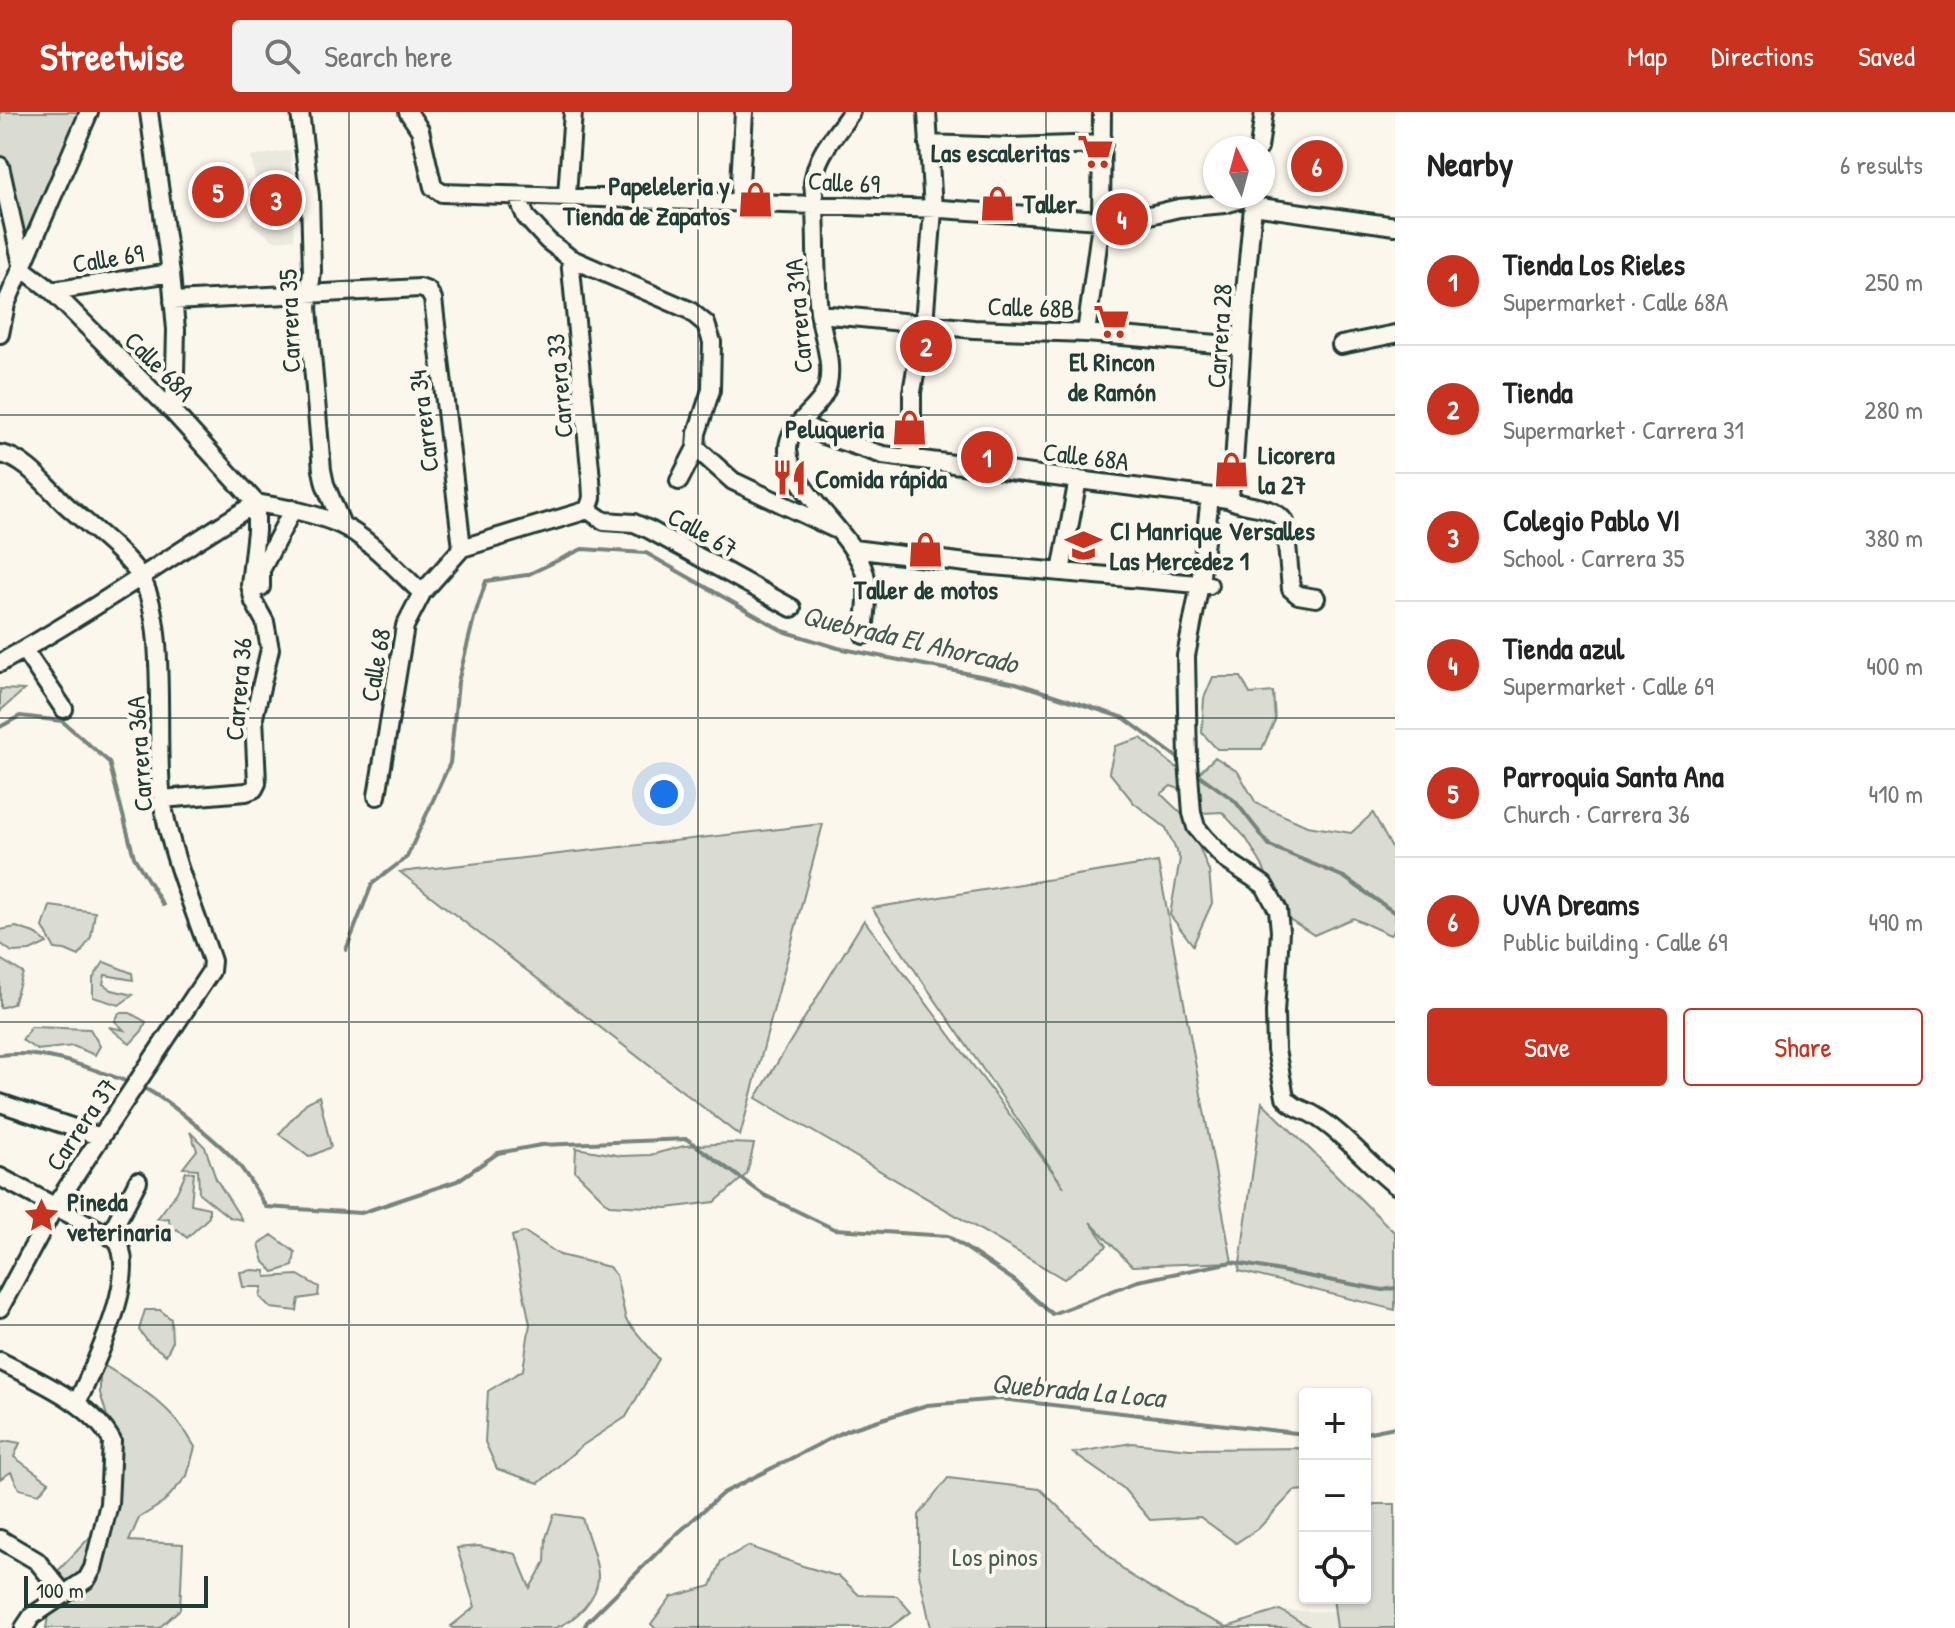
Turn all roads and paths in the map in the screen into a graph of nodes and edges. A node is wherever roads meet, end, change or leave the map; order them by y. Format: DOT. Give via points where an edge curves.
graph roads {
  1 [pos="89,112"];
  2 [pos="149,112"];
  3 [pos="300,112"];
  4 [pos="408,112"];
  5 [pos="418,112"];
  6 [pos="573,112"];
  7 [pos="744,112"];
  8 [pos="851,112"];
  9 [pos="927,112"];
  10 [pos="1102,112"];
  11 [pos="1264,112"];
  12 [pos="420,130"];
  13 [pos="1261,136"];
  14 [pos="928,144"];
  15 [pos="1103,144"];
  16 [pos="0,166"];
  17 [pos="567,195"];
  18 [pos="517,196"];
  19 [pos="739,201"];
  20 [pos="1275,203"];
  21 [pos="816,205"];
  22 [pos="1203,206"];
  23 [pos="1252,208"];
  24 [pos="933,210"];
  25 [pos="1101,220"];
  26 [pos="1395,226"];
  27 [pos="570,258"];
  28 [pos="23,269"];
  29 [pos="171,273"];
  30 [pos="52,291"];
  31 [pos="311,292"];
  32 [pos="173,301"];
  33 [pos="820,314"];
  34 [pos="924,323"];
  35 [pos="1086,333"];
  36 [pos="0,334"];
  37 [pos="1395,334"];
  38 [pos="1341,345"];
  39 [pos="1241,346"];
  40 [pos="174,413"];
  41 [pos="801,423"];
  42 [pos="696,448"];
  43 [pos="0,454"];
  44 [pos="912,458"];
  45 [pos="1078,479"];
  46 [pos="679,481"];
  47 [pos="1210,497"];
  48 [pos="1228,499"];
  49 [pos="256,503"];
  50 [pos="293,509"];
  51 [pos="588,510"];
  52 [pos="342,525"];
  53 [pos="838,531"];
  54 [pos="462,548"];
  55 [pos="853,549"];
  56 [pos="1061,572"];
  57 [pos="141,578"];
  58 [pos="1205,585"];
  59 [pos="422,593"];
  60 [pos="1316,598"];
  61 [pos="792,608"];
  62 [pos="864,635"];
  63 [pos="279,645"];
  64 [pos="24,650"];
  65 [pos="0,663"];
  66 [pos="64,709"];
  67 [pos="377,796"];
  68 [pos="162,799"];
  69 [pos="211,971"];
  70 [pos="0,1103"];
  71 [pos="101,1137"];
  72 [pos="0,1177"];
  73 [pos="138,1181"];
  74 [pos="1395,1185"];
  75 [pos="55,1206"];
  76 [pos="109,1236"];
  77 [pos="0,1308"];
  78 [pos="0,1361"];
  79 [pos="77,1403"];
  80 [pos="0,1539"];
  81 [pos="63,1593"];
  82 [pos="24,1628"];
  1 -- 28 [label="street"];
  2 -- 29 [label="street"];
  3 -- 31 [label="street, Carrera 35" via="310,196"];
  4 -- 12 [label="street"];
  5 -- 12 [label="street"];
  6 -- 17 [label="street"];
  7 -- 19 [label="street"];
  8 -- 21 [label="street, Carrera 31A" via="815,167"];
  9 -- 14 [label="street"];
  10 -- 15 [label="street"];
  11 -- 13 [label="street"];
  12 -- 18 [label="street, Calle 69" via="433,187 442,193"];
  14 -- 15 [label="street"];
  14 -- 24 [label="street"];
  15 -- 25 [label="street"];
  16 -- 28 [label="street"];
  17 -- 18 [label="street, Calle 69"];
  17 -- 19 [label="street, Calle 69"];
  18 -- 27 [label="street" via="526,217"];
  19 -- 21 [label="street, Calle 69"];
  20 -- 26 [label="street, Calle 69"];
  21 -- 24 [label="street, Calle 69"];
  21 -- 33 [label="street, Carrera 31A"];
  22 -- 25 [label="street, Calle 69"];
  23 -- 39 [label="street, Carrera 28"];
  24 -- 25 [label="street, Calle 69"];
  24 -- 34 [label="street"];
  25 -- 35 [label="street"];
  27 -- 42 [label="street" via="689,310 706,324 712,342 711,390"];
  27 -- 51 [label="street, Carrera 33" via="591,479"];
  28 -- 30 [label="street, Calle 68A"];
  28 -- 36 [label="street" via="6,304"];
  29 -- 30 [label="street, Calle 69"];
  29 -- 32 [label="street"];
  30 -- 40 [label="street, Calle 68A"];
  31 -- 32 [label="street"];
  31 -- 52 [label="street, Carrera 35" via="322,470"];
  31 -- 54 [label="street, Carrera 34" via="420,288 433,299"];
  32 -- 40 [label="street"];
  33 -- 34 [label="street, Calle 68B"];
  33 -- 41 [label="street, Carrera 31A" via="829,379 820,403"];
  34 -- 35 [label="street, Calle 68B"];
  34 -- 44 [label="street" via="912,392"];
  35 -- 39 [label="street, Calle 68B"];
  37 -- 38 [label="street"];
  39 -- 48 [label="street, Carrera 28"];
  40 -- 49 [label="street, Calle 68A"];
  41 -- 44 [label="street, Calle 68A" via="855,448"];
  41 -- 53 [label="street, Carrera 31A" via="788,446 790,461"];
  42 -- 46 [label="street"];
  42 -- 53 [label="street" via="733,481"];
  43 -- 57 [label="street" via="30,472"];
  44 -- 45 [label="street, Calle 68A"];
  45 -- 47 [label="street, Calle 68A"];
  45 -- 56 [label="street"];
  47 -- 48 [label="street, Calle 68A"];
  47 -- 58 [label="street"];
  48 -- 60 [label="street, Calle 68A" via="1279,514 1285,522 1291,589"];
  49 -- 50 [label="street"];
  49 -- 57 [label="street"];
  49 -- 68 [label="street, Carrera 36" via="250,585 270,649 254,717 257,783 246,792"];
  50 -- 52 [label="street"];
  50 -- 63 [label="street" via="259,581"];
  51 -- 54 [label="street"];
  51 -- 61 [label="street, Calle 67" via="604,521 650,530"];
  52 -- 59 [label="street"];
  53 -- 55 [label="street, Carrera 31A"];
  54 -- 59 [label="street, Calle 68"];
  55 -- 56 [label="street"];
  55 -- 62 [label="street, Carrera 31A" via="865,572"];
  56 -- 58 [label="street"];
  57 -- 64 [label="street"];
  57 -- 68 [label="street, Carrera 36A" via="156,633"];
  58 -- 74 [label="street" via="1186,656 1188,761 1196,827 1226,860 1264,885 1278,910 1275,1025 1285,1097 1333,1129"];
  59 -- 67 [label="street, Calle 68" via="405,626"];
  64 -- 65 [label="street"];
  64 -- 66 [label="street"];
  68 -- 69 [label="street, Carrera 36A"];
  69 -- 71 [label="street, Carrera 37"];
  70 -- 71 [label="street"];
  71 -- 75 [label="street, Carrera 37"];
  72 -- 75 [label="street"];
  73 -- 76 [label="street"];
  75 -- 76 [label="street"];
  75 -- 77 [label="street, Carrera 37"];
  76 -- 79 [label="street" via="122,1248 118,1303"];
  78 -- 79 [label="street"];
  79 -- 81 [label="street" via="112,1441 109,1504 93,1568 87,1579"];
  80 -- 81 [label="street" via="37,1561"];
  81 -- 82 [label="street"];
}
